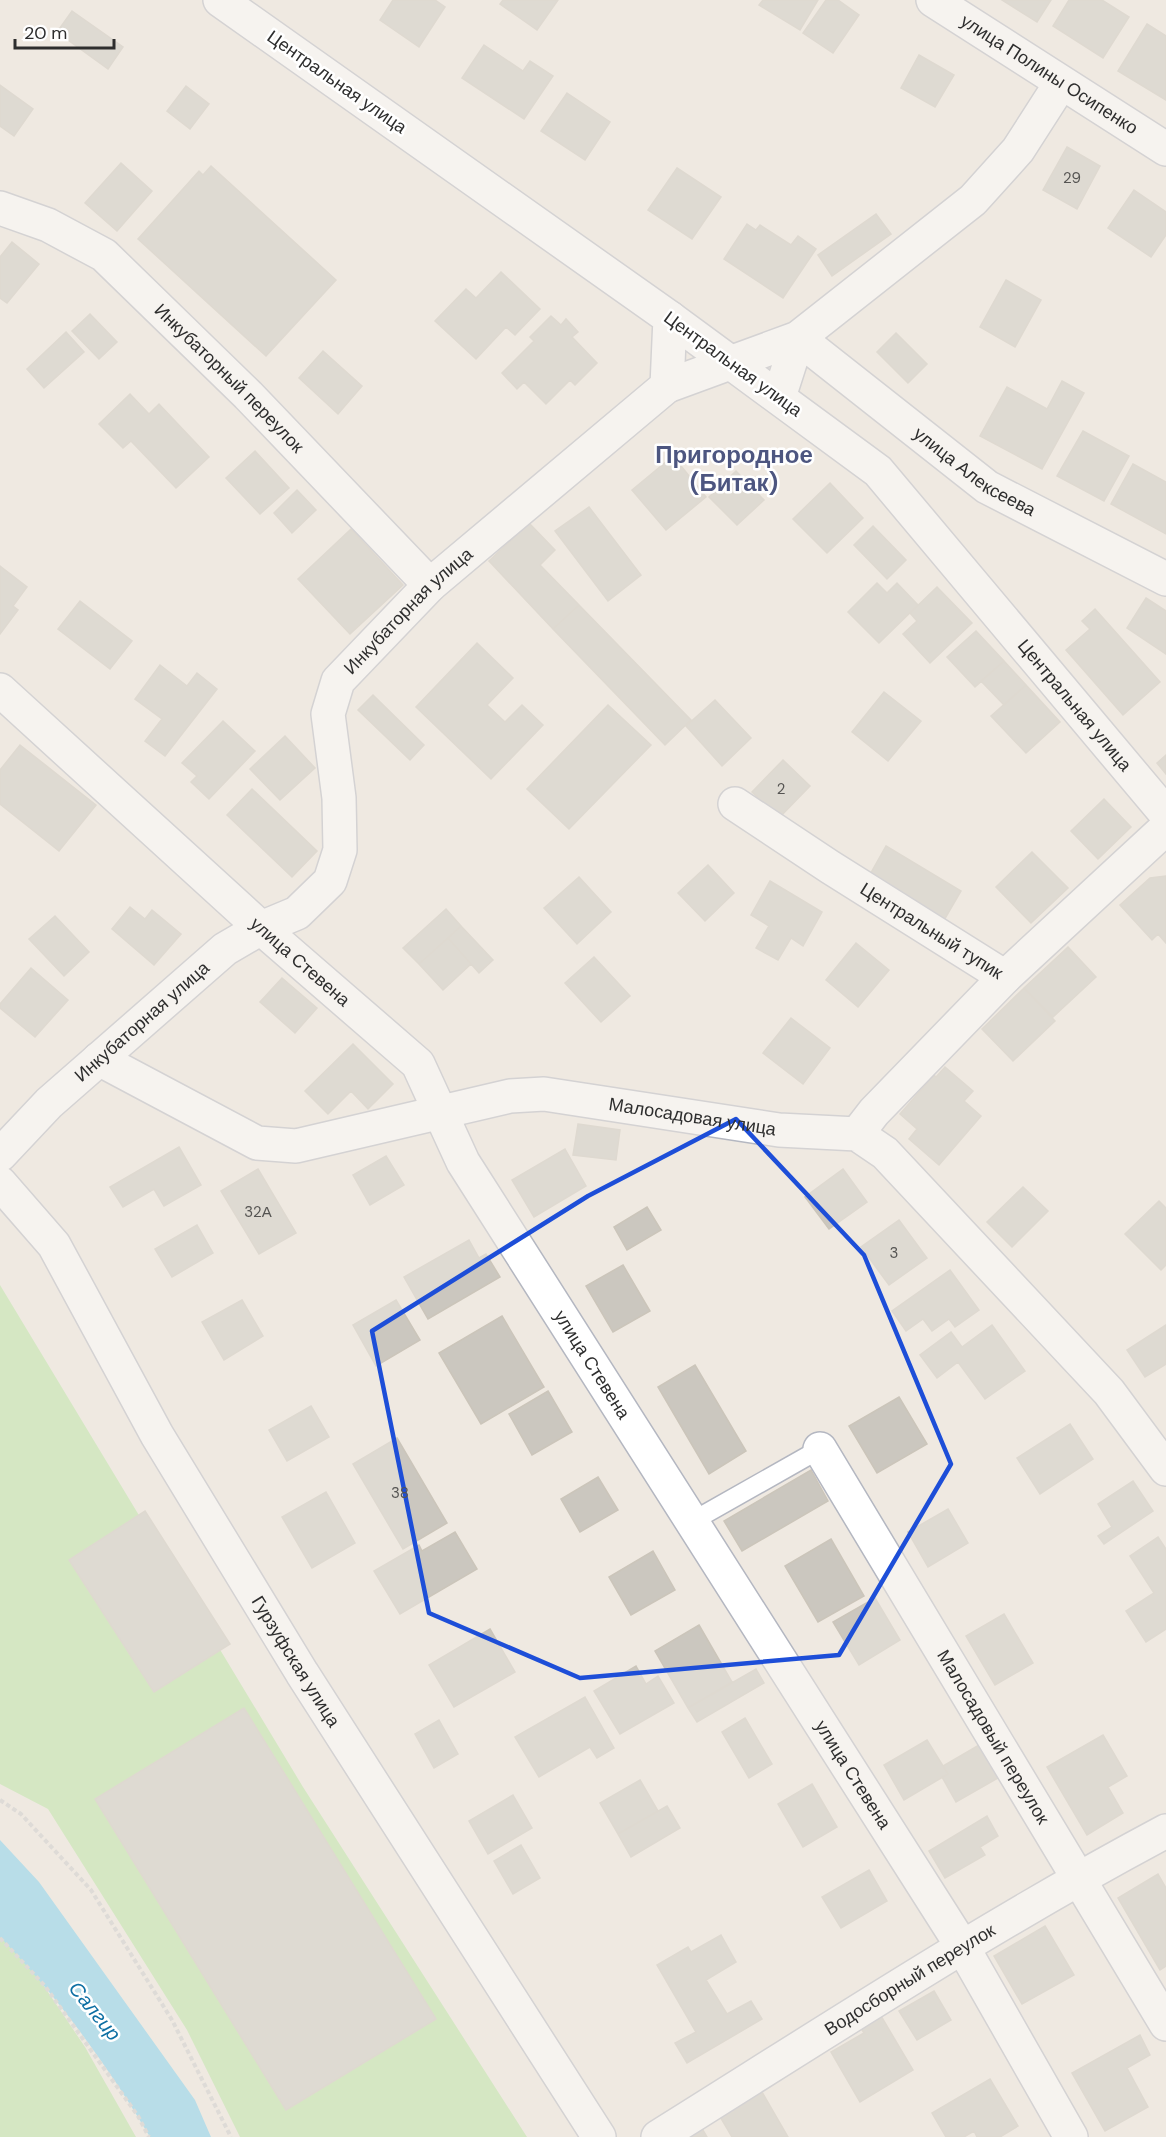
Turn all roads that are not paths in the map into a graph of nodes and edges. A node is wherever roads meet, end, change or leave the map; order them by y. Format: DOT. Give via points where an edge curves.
graph roads {
  1 [pos="220,0"];
  2 [pos="933,0"];
  3 [pos="1061,82"];
  4 [pos="1166,149"];
  5 [pos="0,208"];
  6 [pos="670,318"];
  7 [pos="798,338"];
  8 [pos="732,362"];
  9 [pos="667,386"];
  10 [pos="779,397"];
  11 [pos="1166,579"];
  12 [pos="430,585"];
  13 [pos="0,690"];
  14 [pos="735,804"];
  15 [pos="1166,814"];
  16 [pos="1166,828"];
  17 [pos="261,928"];
  18 [pos="1005,977"];
  19 [pos="99,1059"];
  20 [pos="440,1113"];
  21 [pos="856,1134"];
  22 [pos="0,1155"];
  23 [pos="0,1184"];
  24 [pos="820,1449"];
  25 [pos="1166,1469"];
  26 [pos="692,1522"];
  27 [pos="1166,1831"];
  28 [pos="1078,1878"];
  29 [pos="962,1946"];
  30 [pos="1166,2024"];
  31 [pos="599,2137"];
  32 [pos="658,2137"];
  33 [pos="1071,2137"];
  1 -- 6 [label="street, Центральная улица"];
  2 -- 3 [label="street, улица Полины Осипенко"];
  3 -- 4 [label="street, улица Полины Осипенко"];
  3 -- 7 [label="street, Инкубаторная улица" via="1018,150 973,200"];
  5 -- 12 [label="street, Инкубаторный переулок" via="48,225 104,255 248,395"];
  6 -- 8 [label="street, Центральная улица"];
  6 -- 9 [label="street"];
  7 -- 8 [label="street, Инкубаторная улица"];
  7 -- 10 [label="street"];
  7 -- 11 [label="street, улица Алексеева" via="987,487"];
  8 -- 9 [label="street, Инкубаторная улица"];
  8 -- 10 [label="street, Центральная улица"];
  9 -- 12 [label="street, Инкубаторная улица"];
  10 -- 15 [label="street, Центральная улица" via="878,471"];
  12 -- 17 [label="street, Инкубаторная улица" via="338,681 328,714 339,798 340,850 330,881 297,913"];
  13 -- 17 [label="street, улица Стевена"];
  14 -- 18 [label="street, Центральный тупик"];
  16 -- 18 [label="street, Центральный тупик"];
  17 -- 19 [label="street, Инкубаторная улица" via="225,949"];
  17 -- 20 [label="street, улица Стевена" via="418,1064"];
  18 -- 21 [label="street"];
  19 -- 20 [label="street, Малосадовая улица" via="257,1143 296,1146"];
  19 -- 22 [label="street, Инкубаторная улица"];
  20 -- 21 [label="street, Малосадовая улица" via="510,1095 544,1094 779,1130"];
  20 -- 26 [label="street, улица Стевена" via="463,1162"];
  21 -- 25 [label="street" via="885,1153 1109,1392"];
  23 -- 31 [label="street, Гурзуфская улица" via="54,1245 157,1435 290,1654"];
  24 -- 26 [label="lane"];
  24 -- 28 [label="street, Малосадовый переулок"];
  26 -- 29 [label="street, улица Стевена"];
  27 -- 28 [label="street, Водосборный переулок"];
  28 -- 29 [label="street, Водосборный переулок"];
  28 -- 30 [label="street, Малосадовый переулок"];
  29 -- 32 [label="street, Водосборный переулок"];
  29 -- 33 [label="street, улица Стевена"];
}
